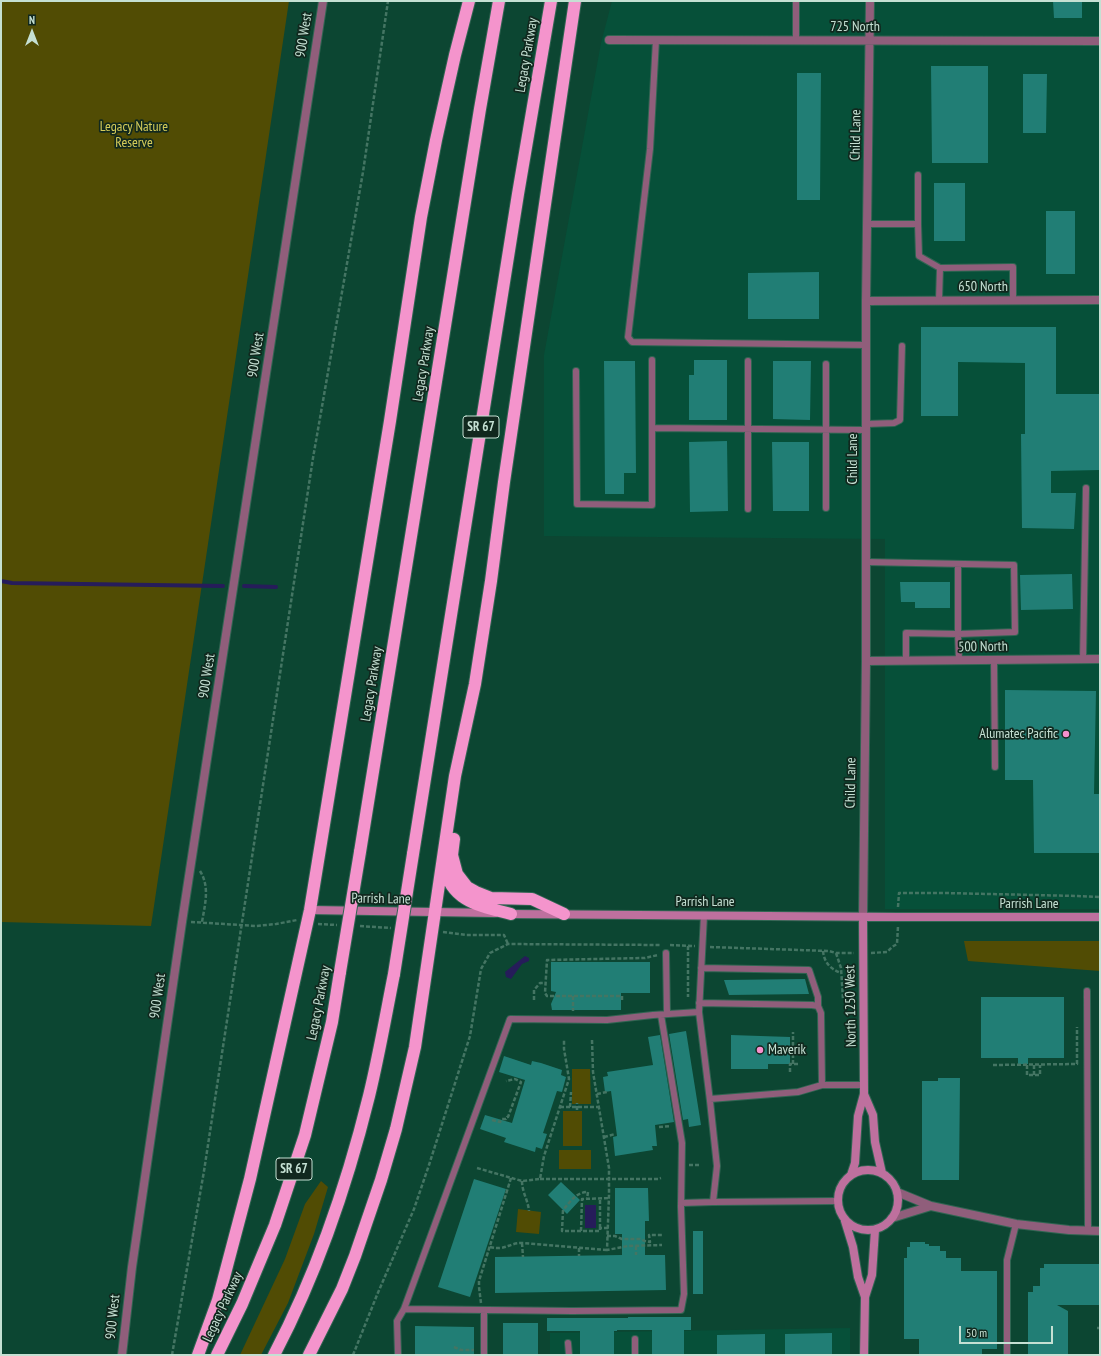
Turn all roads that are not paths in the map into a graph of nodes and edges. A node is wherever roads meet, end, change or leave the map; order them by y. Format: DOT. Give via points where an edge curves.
graph roads {
  1 [pos="323,1"];
  2 [pos="468,1"];
  3 [pos="499,1"];
  4 [pos="551,1"];
  5 [pos="576,1"];
  6 [pos="796,1"];
  7 [pos="870,1"];
  8 [pos="609,40"];
  9 [pos="656,40"];
  10 [pos="796,40"];
  11 [pos="870,40"];
  12 [pos="1100,41"];
  13 [pos="918,175"];
  14 [pos="867,224"];
  15 [pos="918,224"];
  16 [pos="940,268"];
  17 [pos="939,300"];
  18 [pos="1013,300"];
  19 [pos="1100,300"];
  20 [pos="866,301"];
  21 [pos="866,345"];
  22 [pos="902,346"];
  23 [pos="652,360"];
  24 [pos="748,361"];
  25 [pos="826,364"];
  26 [pos="576,371"];
  27 [pos="866,427"];
  28 [pos="652,428"];
  29 [pos="748,429"];
  30 [pos="826,429"];
  31 [pos="1086,488"];
  32 [pos="826,508"];
  33 [pos="748,509"];
  34 [pos="866,562"];
  35 [pos="958,564"];
  36 [pos="958,634"];
  37 [pos="1083,659"];
  38 [pos="1100,659"];
  39 [pos="959,660"];
  40 [pos="994,660"];
  41 [pos="866,661"];
  42 [pos="906,661"];
  43 [pos="475,684"];
  44 [pos="995,767"];
  45 [pos="443,863"];
  46 [pos="310,910"];
  47 [pos="436,913"];
  48 [pos="511,914"];
  49 [pos="564,914"];
  50 [pos="704,915"];
  51 [pos="863,916"];
  52 [pos="1100,917"];
  53 [pos="666,954"];
  54 [pos="701,968"];
  55 [pos="1087,991"];
  56 [pos="699,1003"];
  57 [pos="818,1006"];
  58 [pos="699,1012"];
  59 [pos="664,1014"];
  60 [pos="822,1085"];
  61 [pos="864,1085"];
  62 [pos="864,1094"];
  63 [pos="710,1099"];
  64 [pos="882,1173"];
  65 [pos="851,1175"];
  66 [pos="897,1192"];
  67 [pos="837,1201"];
  68 [pos="714,1202"];
  69 [pos="681,1203"];
  70 [pos="931,1206"];
  71 [pos="892,1218"];
  72 [pos="845,1221"];
  73 [pos="1016,1224"];
  74 [pos="875,1230"];
  75 [pos="1088,1231"];
  76 [pos="1100,1231"];
  77 [pos="865,1297"];
  78 [pos="483,1307"];
  79 [pos="404,1309"];
  80 [pos="634,1339"];
  81 [pos="568,1343"];
  82 [pos="122,1355"];
  83 [pos="198,1355"];
  84 [pos="217,1355"];
  85 [pos="274,1355"];
  86 [pos="309,1355"];
  87 [pos="398,1355"];
  88 [pos="484,1355"];
  89 [pos="568,1355"];
  90 [pos="635,1355"];
  91 [pos="864,1355"];
  92 [pos="1007,1355"];
  1 -- 82 [label="street, 900 West" via="182,922 132,1267"];
  2 -- 46 [label="highway" via="421,217"];
  3 -- 84 [label="highway, Legacy Parkway / SR 67, bridge" via="332,1022 305,1135 275,1225 242,1304"];
  4 -- 85 [label="highway, Legacy Parkway / SR 67, bridge" via="394,974 369,1094 336,1210 290,1325"];
  5 -- 43 [label="highway"];
  6 -- 10 [label="lane"];
  7 -- 11 [label="street, Child Lane"];
  8 -- 9 [label="street, 725 North"];
  9 -- 10 [label="street, 725 North"];
  9 -- 21 [label="lane" via="650,149 629,340"];
  10 -- 11 [label="street, 725 North"];
  11 -- 12 [label="street, 725 North"];
  11 -- 14 [label="street, Child Lane"];
  13 -- 15 [label="lane"];
  14 -- 15 [label="lane"];
  14 -- 20 [label="street, Child Lane"];
  15 -- 16 [label="lane" via="919,256"];
  16 -- 17 [label="lane"];
  16 -- 18 [label="lane" via="1013,267"];
  17 -- 18 [label="street, 650 North"];
  17 -- 20 [label="street, 650 North"];
  18 -- 19 [label="street, 650 North"];
  20 -- 21 [label="street, Child Lane"];
  21 -- 27 [label="street, Child Lane"];
  22 -- 27 [label="lane" via="900,420"];
  23 -- 28 [label="lane"];
  24 -- 29 [label="lane"];
  25 -- 30 [label="lane"];
  26 -- 28 [label="lane" via="577,504 652,505"];
  27 -- 30 [label="lane"];
  27 -- 34 [label="street, Child Lane"];
  28 -- 29 [label="lane"];
  29 -- 30 [label="lane"];
  29 -- 33 [label="lane"];
  30 -- 32 [label="lane"];
  31 -- 37 [label="lane"];
  34 -- 35 [label="lane"];
  34 -- 41 [label="street, Child Lane"];
  35 -- 36 [label="lane"];
  35 -- 36 [label="lane" via="1014,565 1015,632"];
  36 -- 39 [label="lane"];
  36 -- 42 [label="lane" via="906,633"];
  37 -- 38 [label="street, 500 North"];
  37 -- 40 [label="street, 500 North"];
  39 -- 40 [label="street, 500 North"];
  39 -- 42 [label="street, 500 North"];
  40 -- 44 [label="lane"];
  41 -- 42 [label="street, 500 North"];
  41 -- 51 [label="street, Child Lane"];
  43 -- 45 [label="highway" via="455,776"];
  43 -- 49 [label="highway" via="452,855 457,874 467,887 491,898 532,899"];
  45 -- 47 [label="highway"];
  45 -- 48 [label="highway" via="449,881 464,899"];
  46 -- 47 [label="main road, Parrish Lane"];
  46 -- 83 [label="highway" via="250,1179 218,1300"];
  47 -- 48 [label="main road, Parrish Lane"];
  47 -- 86 [label="highway" via="416,1047 384,1173 342,1289"];
  48 -- 49 [label="main road, Parrish Lane"];
  49 -- 50 [label="main road, Parrish Lane"];
  50 -- 51 [label="main road, Parrish Lane"];
  50 -- 54 [label="lane"];
  51 -- 52 [label="main road, Parrish Lane"];
  51 -- 61 [label="main road, North 1250 West"];
  53 -- 59 [label="lane"];
  54 -- 56 [label="lane"];
  54 -- 57 [label="lane" via="809,970 818,997"];
  55 -- 75 [label="lane"];
  56 -- 57 [label="lane"];
  56 -- 58 [label="lane"];
  57 -- 60 [label="lane" via="821,1013"];
  58 -- 59 [label="lane"];
  58 -- 63 [label="lane"];
  59 -- 69 [label="lane" via="682,1143"];
  59 -- 79 [label="lane" via="607,1020 510,1019"];
  60 -- 61 [label="lane"];
  60 -- 63 [label="lane" via="798,1092"];
  61 -- 62 [label="main road, North 1250 West"];
  62 -- 64 [label="main road, North 1250 West" via="872,1116"];
  62 -- 65 [label="main road, North 1250 West" via="858,1116 855,1163"];
  63 -- 68 [label="lane" via="717,1166"];
  64 -- 65 [label="main road" via="865,1170"];
  64 -- 66 [label="main road" via="891,1181"];
  65 -- 67 [label="main road" via="838,1192"];
  66 -- 70 [label="street"];
  66 -- 71 [label="main road" via="898,1199"];
  67 -- 68 [label="lane"];
  67 -- 72 [label="main road"];
  68 -- 69 [label="lane"];
  69 -- 78 [label="lane" via="684,1294 681,1310 572,1311"];
  70 -- 71 [label="street"];
  70 -- 73 [label="street"];
  71 -- 74 [label="main road"];
  72 -- 74 [label="main road" via="860,1230"];
  72 -- 77 [label="main road"];
  73 -- 75 [label="street"];
  73 -- 92 [label="lane" via="1007,1260"];
  74 -- 77 [label="main road" via="872,1275"];
  75 -- 76 [label="street"];
  77 -- 91 [label="main road"];
  78 -- 79 [label="lane"];
  78 -- 88 [label="lane"];
  79 -- 87 [label="lane" via="398,1321"];
  80 -- 90 [label="lane"];
  81 -- 89 [label="lane"];
}
